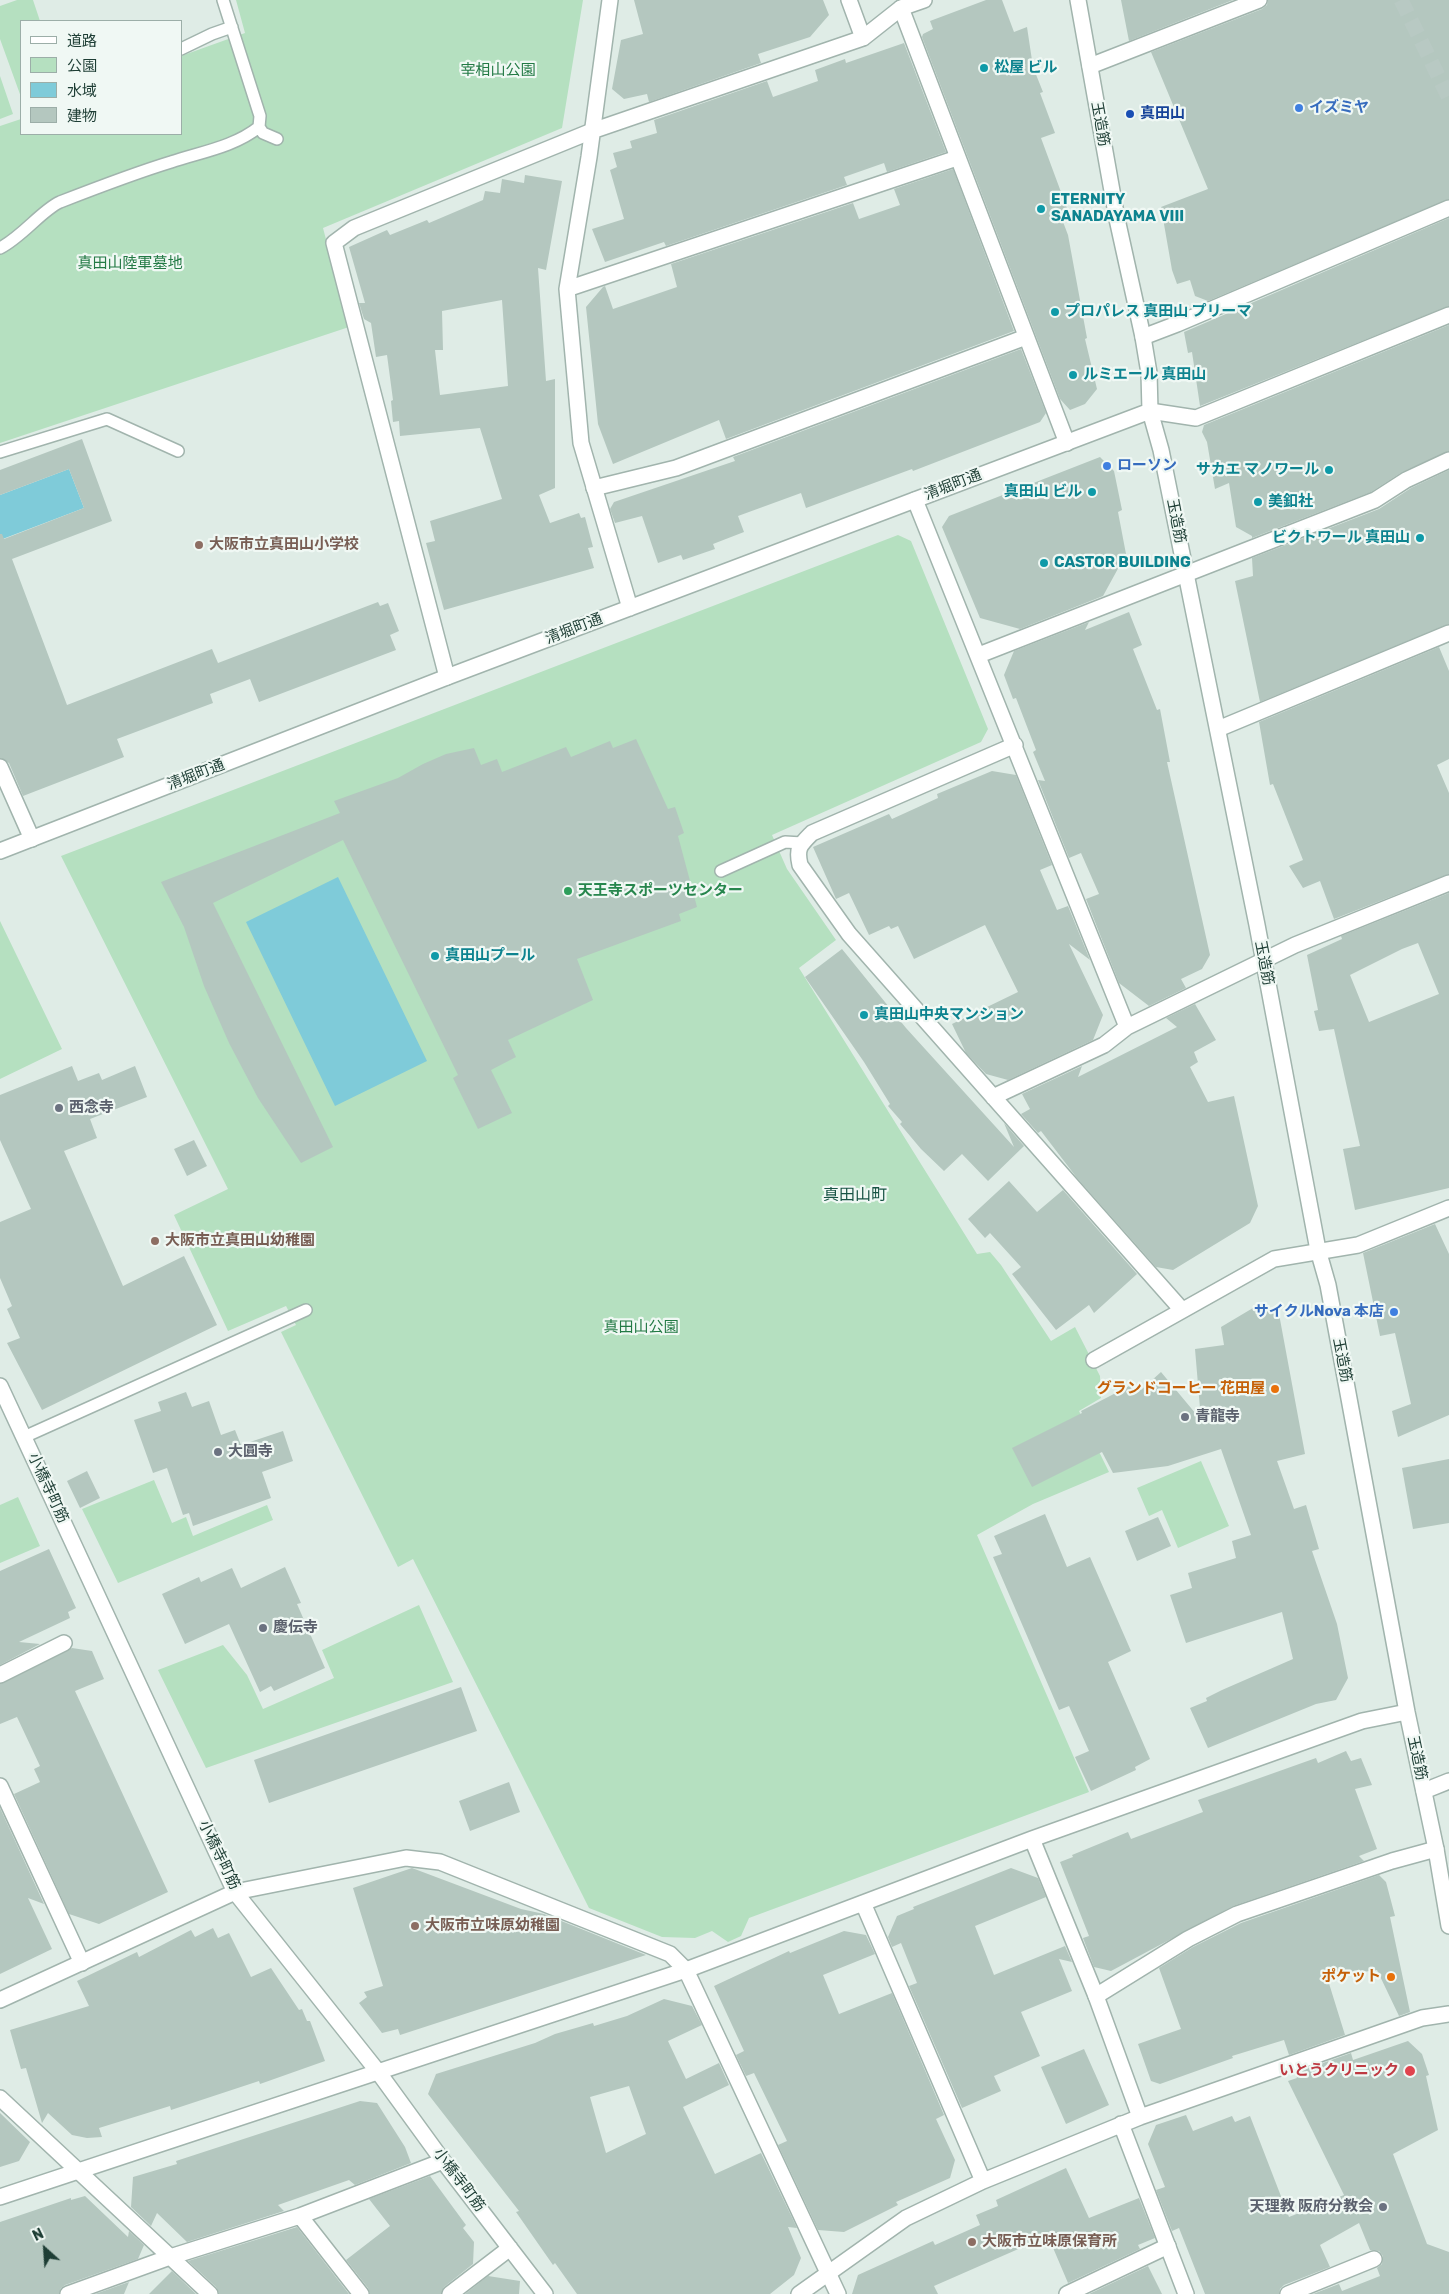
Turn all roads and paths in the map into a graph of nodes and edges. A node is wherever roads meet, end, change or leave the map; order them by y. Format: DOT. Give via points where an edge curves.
graph roads {
  1 [pos="223,0"];
  2 [pos="610,0"];
  3 [pos="849,0"];
  4 [pos="924,0"];
  5 [pos="1078,0"];
  6 [pos="1259,0"];
  7 [pos="901,8"];
  8 [pos="232,27"];
  9 [pos="863,38"];
  10 [pos="182,49"];
  11 [pos="1090,66"];
  12 [pos="260,127"];
  13 [pos="592,132"];
  14 [pos="277,139"];
  15 [pos="957,158"];
  16 [pos="1449,208"];
  17 [pos="0,248"];
  18 [pos="567,289"];
  19 [pos="1449,315"];
  20 [pos="1026,337"];
  21 [pos="1143,337"];
  22 [pos="1150,412"];
  23 [pos="1067,443"];
  24 [pos="178,451"];
  25 [pos="0,452"];
  26 [pos="1449,460"];
  27 [pos="594,488"];
  28 [pos="915,500"];
  29 [pos="1186,575"];
  30 [pos="630,608"];
  31 [pos="1449,633"];
  32 [pos="979,655"];
  33 [pos="447,677"];
  34 [pos="1218,729"];
  35 [pos="1015,745"];
  36 [pos="0,767"];
  37 [pos="32,839"];
  38 [pos="802,843"];
  39 [pos="0,851"];
  40 [pos="722,871"];
  41 [pos="1449,883"];
  42 [pos="1264,960"];
  43 [pos="1127,1027"];
  44 [pos="993,1097"];
  45 [pos="1449,1208"];
  46 [pos="1318,1250"];
  47 [pos="306,1310"];
  48 [pos="1182,1310"];
  49 [pos="1094,1360"];
  50 [pos="0,1386"];
  51 [pos="24,1437"];
  52 [pos="64,1643"];
  53 [pos="0,1675"];
  54 [pos="1407,1712"];
  55 [pos="1449,1781"];
  56 [pos="0,1786"];
  57 [pos="1424,1791"];
  58 [pos="1032,1839"];
  59 [pos="1436,1848"];
  60 [pos="235,1892"];
  61 [pos="863,1903"];
  62 [pos="1449,1926"];
  63 [pos="82,1963"];
  64 [pos="686,1970"];
  65 [pos="1096,1996"];
  66 [pos="0,2000"];
  67 [pos="1449,2014"];
  68 [pos="379,2073"];
  69 [pos="0,2098"];
  70 [pos="1140,2116"];
  71 [pos="1122,2124"];
  72 [pos="444,2161"];
  73 [pos="79,2171"];
  74 [pos="983,2181"];
  75 [pos="0,2197"];
  76 [pos="300,2216"];
  77 [pos="1168,2246"];
  78 [pos="510,2248"];
  79 [pos="170,2257"];
  80 [pos="1374,2259"];
  81 [pos="828,2272"];
  82 [pos="68,2294"];
  83 [pos="210,2294"];
  84 [pos="361,2294"];
  85 [pos="450,2294"];
  86 [pos="545,2294"];
  87 [pos="799,2294"];
  88 [pos="838,2294"];
  89 [pos="1067,2294"];
  90 [pos="1186,2294"];
  91 [pos="1288,2294"];
  1 -- 8 [label="lane"];
  2 -- 13 [label="street"];
  3 -- 9 [label="street"];
  4 -- 7 [label="street"];
  5 -- 11 [label="street, 玉造筋"];
  6 -- 11 [label="street"];
  7 -- 9 [label="street"];
  7 -- 15 [label="street"];
  8 -- 10 [label="lane"];
  8 -- 12 [label="lane" via="260,116"];
  9 -- 13 [label="street"];
  11 -- 21 [label="street, 玉造筋" via="1117,219"];
  12 -- 14 [label="lane" via="264,133"];
  12 -- 17 [label="lane" via="209,152 166,163 58,203 12,242"];
  13 -- 18 [label="street"];
  13 -- 33 [label="street" via="354,228 334,243"];
  15 -- 18 [label="street"];
  15 -- 20 [label="street"];
  16 -- 21 [label="street"];
  18 -- 27 [label="street" via="581,443"];
  19 -- 22 [label="street" via="1196,418"];
  20 -- 23 [label="street"];
  20 -- 27 [label="street" via="676,468"];
  21 -- 22 [label="street, 玉造筋" via="1149,373"];
  22 -- 23 [label="street, 清堀町通"];
  22 -- 29 [label="street, 玉造筋" via="1161,450"];
  23 -- 28 [label="street, 清堀町通"];
  24 -- 25 [label="lane" via="107,419"];
  26 -- 29 [label="street" via="1406,480 1375,500"];
  27 -- 30 [label="street"];
  28 -- 30 [label="street, 清堀町通"];
  28 -- 32 [label="street"];
  29 -- 32 [label="street"];
  29 -- 34 [label="street, 玉造筋"];
  30 -- 33 [label="street, 清堀町通"];
  31 -- 34 [label="street"];
  32 -- 35 [label="street"];
  33 -- 37 [label="street, 清堀町通"];
  34 -- 42 [label="street, 玉造筋"];
  35 -- 38 [label="street" via="812,833"];
  35 -- 43 [label="street"];
  36 -- 37 [label="street"];
  37 -- 39 [label="street, 清堀町通"];
  38 -- 40 [label="lane" via="785,842"];
  38 -- 44 [label="street" via="797,854 800,865 849,934"];
  41 -- 42 [label="street"];
  42 -- 43 [label="street"];
  42 -- 46 [label="street, 玉造筋"];
  43 -- 44 [label="street" via="1104,1045"];
  44 -- 48 [label="street"];
  45 -- 46 [label="street" via="1358,1245"];
  46 -- 48 [label="street" via="1274,1259"];
  46 -- 54 [label="street, 玉造筋" via="1328,1285"];
  47 -- 51 [label="lane"];
  48 -- 49 [label="street"];
  50 -- 51 [label="street, 小橋寺町筋"];
  51 -- 60 [label="street, 小橋寺町筋"];
  52 -- 53 [label="street"];
  54 -- 57 [label="street, 玉造筋"];
  54 -- 58 [label="street" via="1362,1721"];
  55 -- 57 [label="street"];
  56 -- 63 [label="street"];
  57 -- 59 [label="street, 玉造筋"];
  58 -- 61 [label="street"];
  58 -- 65 [label="street"];
  59 -- 62 [label="street, 玉造筋"];
  59 -- 65 [label="street" via="1237,1914 1188,1939"];
  60 -- 63 [label="street"];
  60 -- 64 [label="street" via="406,1858 440,1862 670,1954"];
  60 -- 68 [label="street, 小橋寺町筋"];
  61 -- 64 [label="street"];
  61 -- 74 [label="street"];
  63 -- 66 [label="street"];
  64 -- 68 [label="street"];
  64 -- 81 [label="street"];
  65 -- 70 [label="street"];
  67 -- 70 [label="street" via="1422,2018"];
  68 -- 72 [label="street, 小橋寺町筋"];
  68 -- 73 [label="street"];
  69 -- 73 [label="street"];
  70 -- 71 [label="street"];
  71 -- 74 [label="street"];
  71 -- 77 [label="street"];
  72 -- 76 [label="street"];
  72 -- 78 [label="street, 小橋寺町筋"];
  73 -- 75 [label="street"];
  73 -- 79 [label="street"];
  74 -- 81 [label="street" via="906,2218"];
  76 -- 79 [label="street"];
  76 -- 84 [label="street"];
  77 -- 89 [label="street"];
  77 -- 90 [label="street"];
  78 -- 85 [label="street"];
  78 -- 86 [label="street, 小橋寺町筋"];
  79 -- 82 [label="street"];
  79 -- 83 [label="street"];
  80 -- 91 [label="street"];
  81 -- 87 [label="street"];
  81 -- 88 [label="street"];
}
